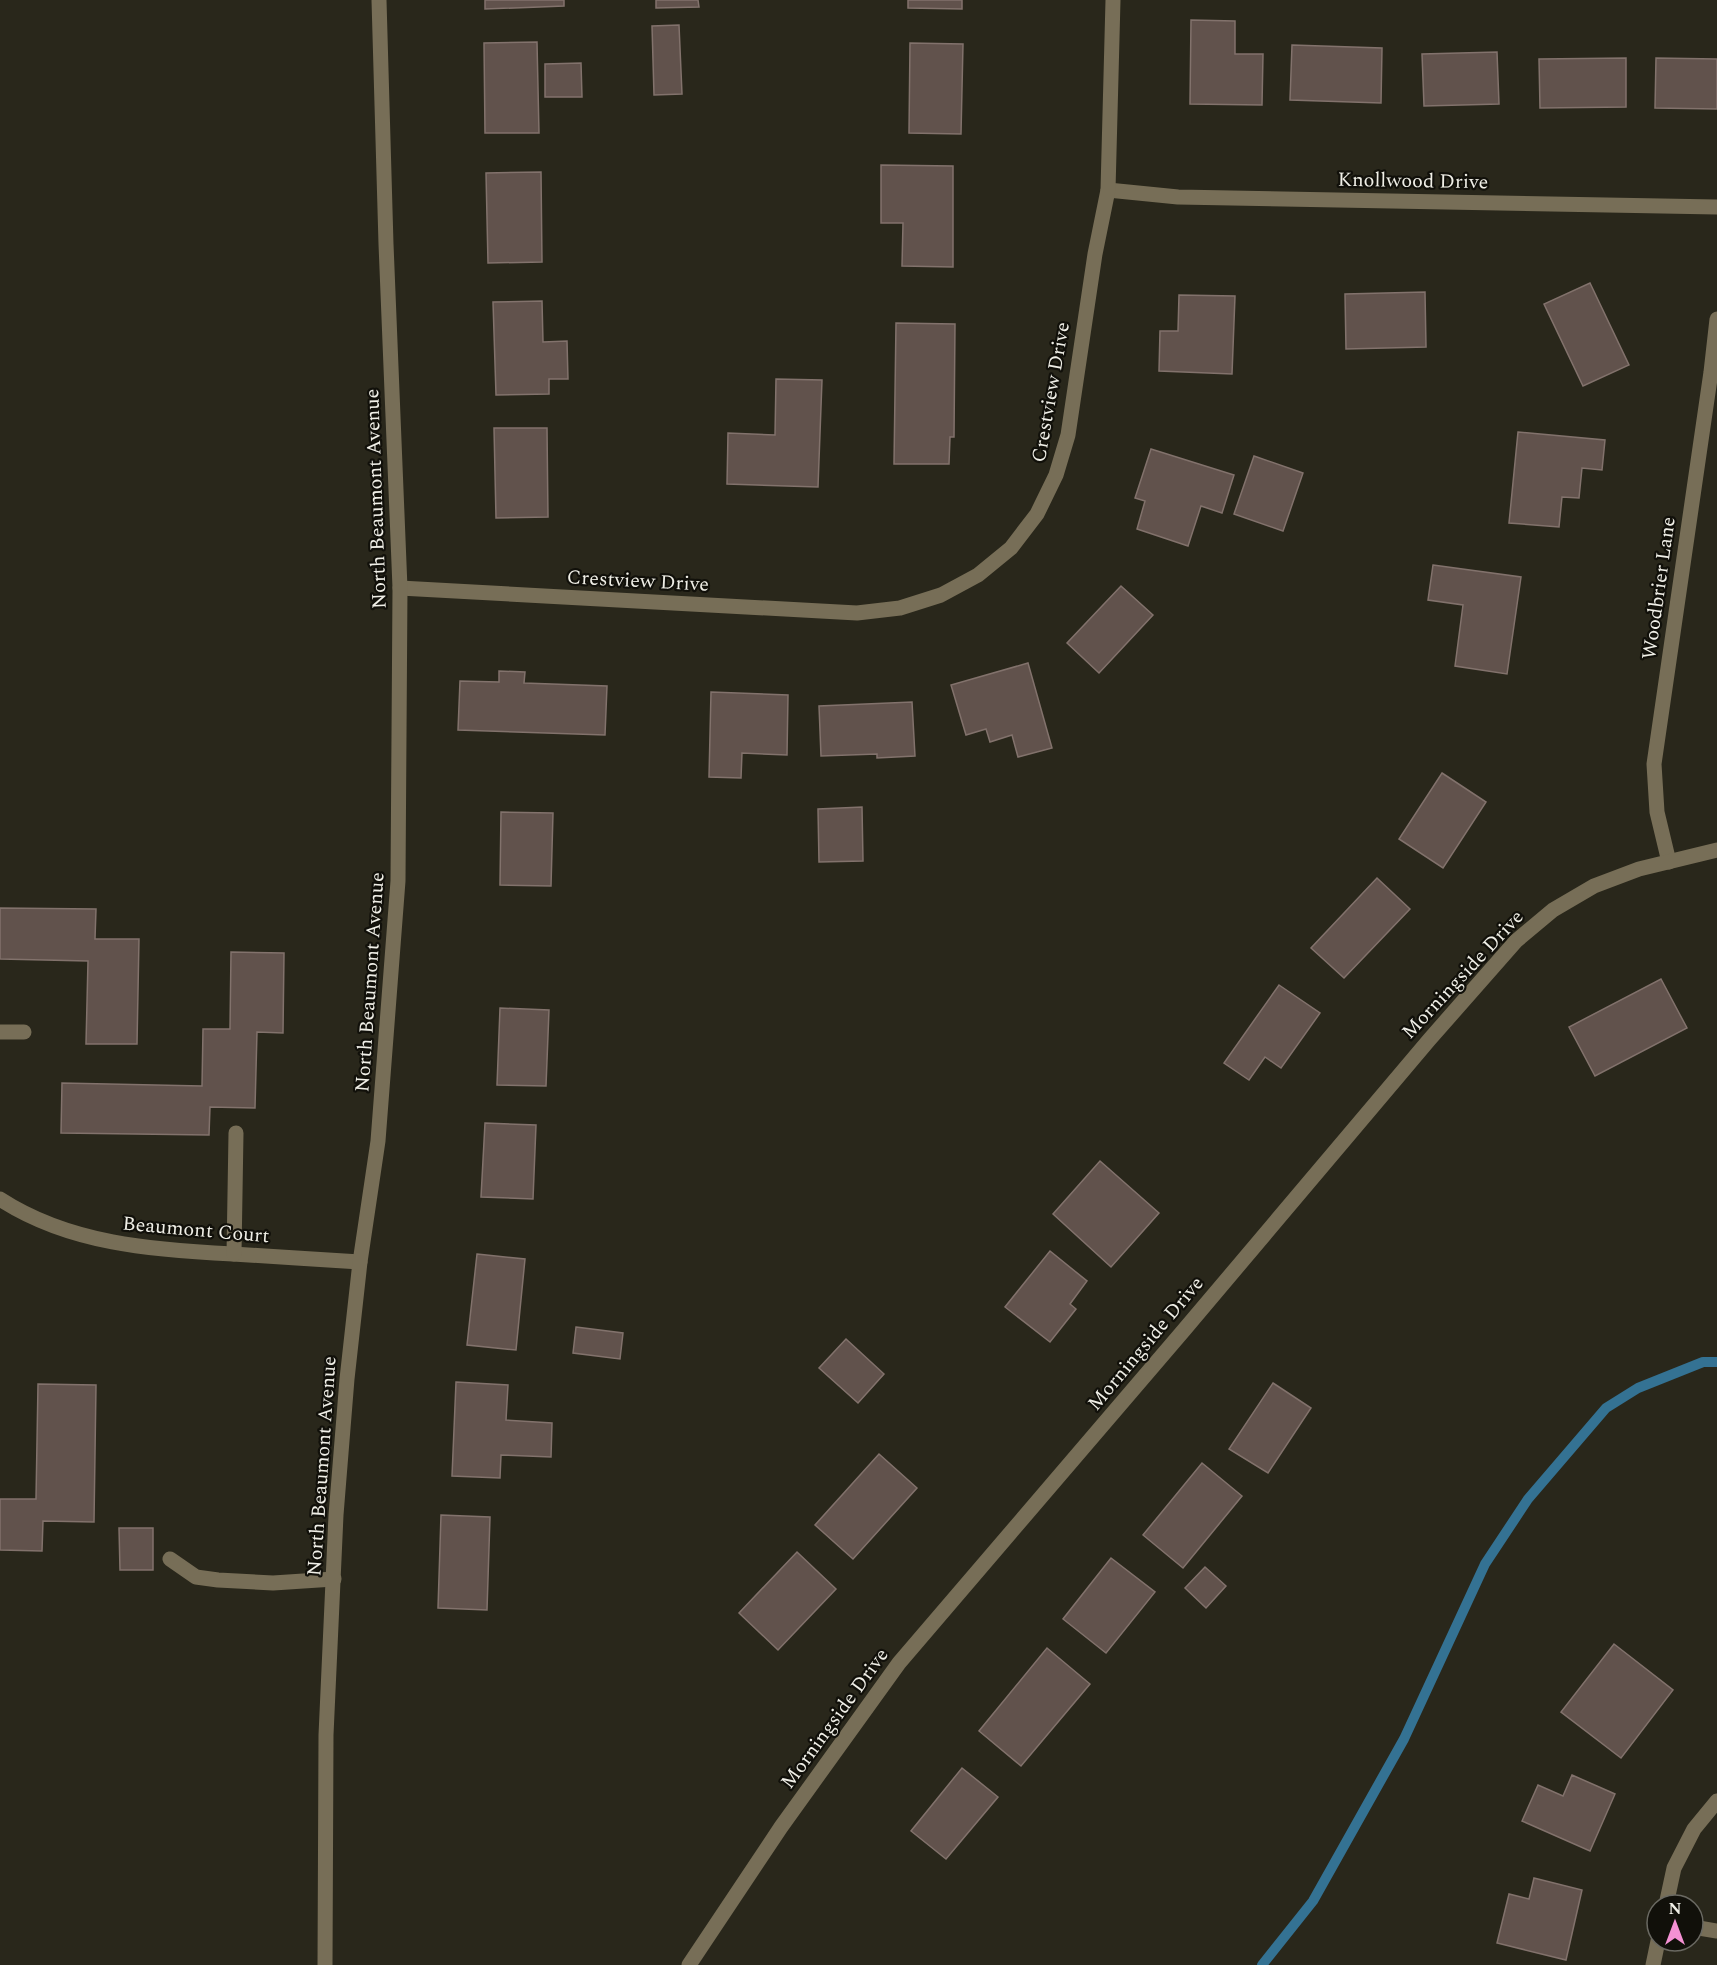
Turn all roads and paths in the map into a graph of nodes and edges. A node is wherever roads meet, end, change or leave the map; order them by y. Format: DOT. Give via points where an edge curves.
graph roads {
  1 [pos="379,0"];
  2 [pos="1113,0"];
  3 [pos="1108,190"];
  4 [pos="1717,207"];
  5 [pos="1717,319"];
  6 [pos="400,588"];
  7 [pos="1717,850"];
  8 [pos="1669,862"];
  9 [pos="0,1032"];
  10 [pos="24,1032"];
  11 [pos="236,1132"];
  12 [pos="0,1199"];
  13 [pos="234,1254"];
  14 [pos="360,1262"];
  15 [pos="170,1559"];
  16 [pos="334,1579"];
  17 [pos="1715,1807"];
  18 [pos="1669,1893"];
  19 [pos="325,1965"];
  20 [pos="689,1965"];
  1 -- 6 [label="street, North Beaumont Avenue"];
  2 -- 3 [label="street, Crestview Drive"];
  3 -- 4 [label="street, Knollwood Drive" via="1178,196"];
  3 -- 6 [label="street, Crestview Drive" via="1068,435 1056,476 1037,514 1011,548 978,575 941,595 900,608 857,613"];
  5 -- 8 [label="street, Woodbrier Lane" via="1654,764 1657,812"];
  6 -- 14 [label="street, North Beaumont Avenue" via="398,881 378,1141"];
  7 -- 8 [label="street, Morningside Drive"];
  8 -- 20 [label="street, Morningside Drive" via="1594,886 1552,910 1516,941 899,1663 781,1827"];
  9 -- 10 [label="street"];
  11 -- 13 [label="street"];
  12 -- 13 [label="street, Beaumont Court" via="52,1225 106,1241 163,1250"];
  13 -- 14 [label="street, Beaumont Court"];
  14 -- 16 [label="street, North Beaumont Avenue" via="347,1379"];
  15 -- 16 [label="street" via="195,1578 273,1583"];
  16 -- 19 [label="street, North Beaumont Avenue" via="326,1735"];
  17 -- 18 [label="street" via="1694,1829 1674,1868"];
}
